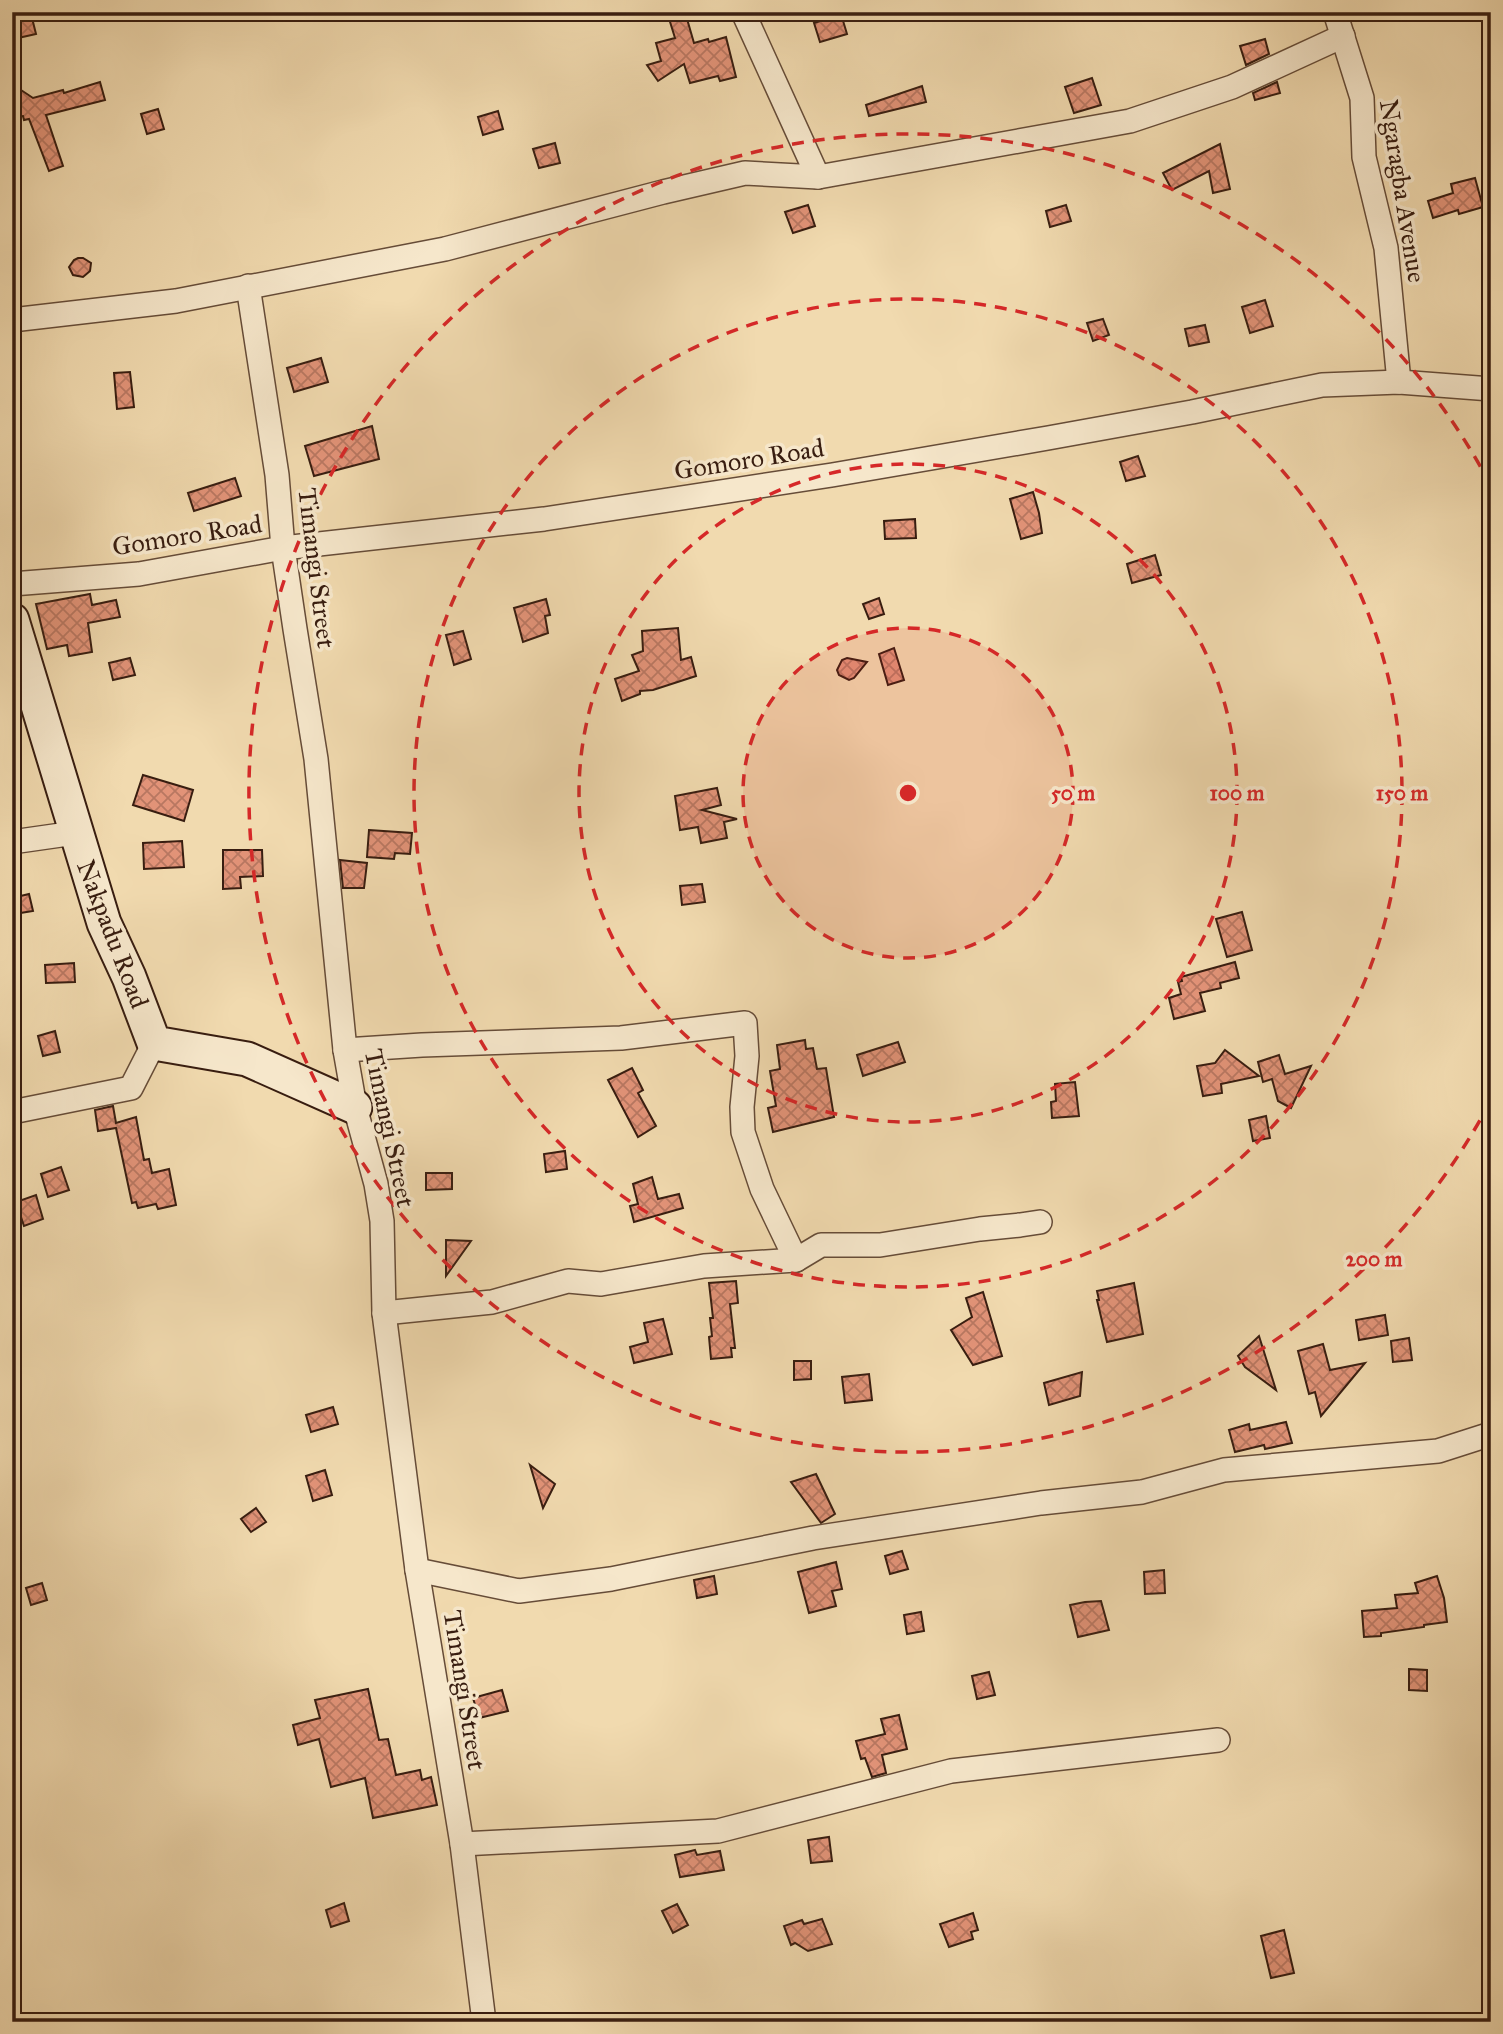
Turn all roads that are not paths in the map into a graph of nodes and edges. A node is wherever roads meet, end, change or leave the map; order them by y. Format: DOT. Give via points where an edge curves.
graph roads {
  1 [pos="743,12"];
  2 [pos="1335,12"];
  3 [pos="1343,36"];
  4 [pos="818,177"];
  5 [pos="248,286"];
  6 [pos="12,320"];
  7 [pos="1399,382"];
  8 [pos="1491,389"];
  9 [pos="283,548"];
  10 [pos="12,584"];
  11 [pos="12,620"];
  12 [pos="75,833"];
  13 [pos="12,842"];
  14 [pos="154,1043"];
  15 [pos="345,1050"];
  16 [pos="355,1107"];
  17 [pos="12,1112"];
  18 [pos="1040,1222"];
  19 [pos="796,1260"];
  20 [pos="384,1313"];
  21 [pos="1491,1434"];
  22 [pos="417,1570"];
  23 [pos="1219,1740"];
  24 [pos="462,1844"];
  25 [pos="484,2022"];
  1 -- 4 [label="street"];
  2 -- 3 [label="street, Ngaragba Avenue"];
  3 -- 4 [label="street" via="1232,87 1130,121"];
  3 -- 7 [label="street, Ngaragba Avenue" via="1362,98 1364,157 1386,248"];
  4 -- 5 [label="street" via="745,173 445,249"];
  5 -- 6 [label="street" via="176,301"];
  5 -- 9 [label="street, Timangi Street" via="277,475"];
  7 -- 8 [label="street, Gomoro Road"];
  7 -- 9 [label="street, Gomoro Road" via="1322,385 1021,443 544,519"];
  9 -- 10 [label="street, Gomoro Road" via="139,574"];
  9 -- 15 [label="street, Timangi Street" via="316,759"];
  11 -- 12 [label="street, Nakpadu Road"];
  12 -- 13 [label="street"];
  12 -- 14 [label="street, Nakpadu Road" via="104,923"];
  14 -- 16 [label="street, Nakpadu Road" via="247,1059"];
  14 -- 17 [label="street" via="131,1088"];
  15 -- 16 [label="street, Timangi Street"];
  15 -- 19 [label="street" via="621,1038 745,1023 743,1132 762,1189"];
  16 -- 20 [label="street, Timangi Street" via="382,1221"];
  18 -- 19 [label="street" via="880,1245 821,1245"];
  19 -- 20 [label="street" via="704,1266 601,1284 568,1281 492,1302"];
  20 -- 22 [label="street, Timangi Street"];
  21 -- 22 [label="street" via="1438,1451 1224,1470 1142,1492 813,1538 611,1579 519,1591"];
  22 -- 24 [label="street, Timangi Street"];
  23 -- 24 [label="street" via="951,1771 718,1831"];
  24 -- 25 [label="street, Timangi Street"];
}
